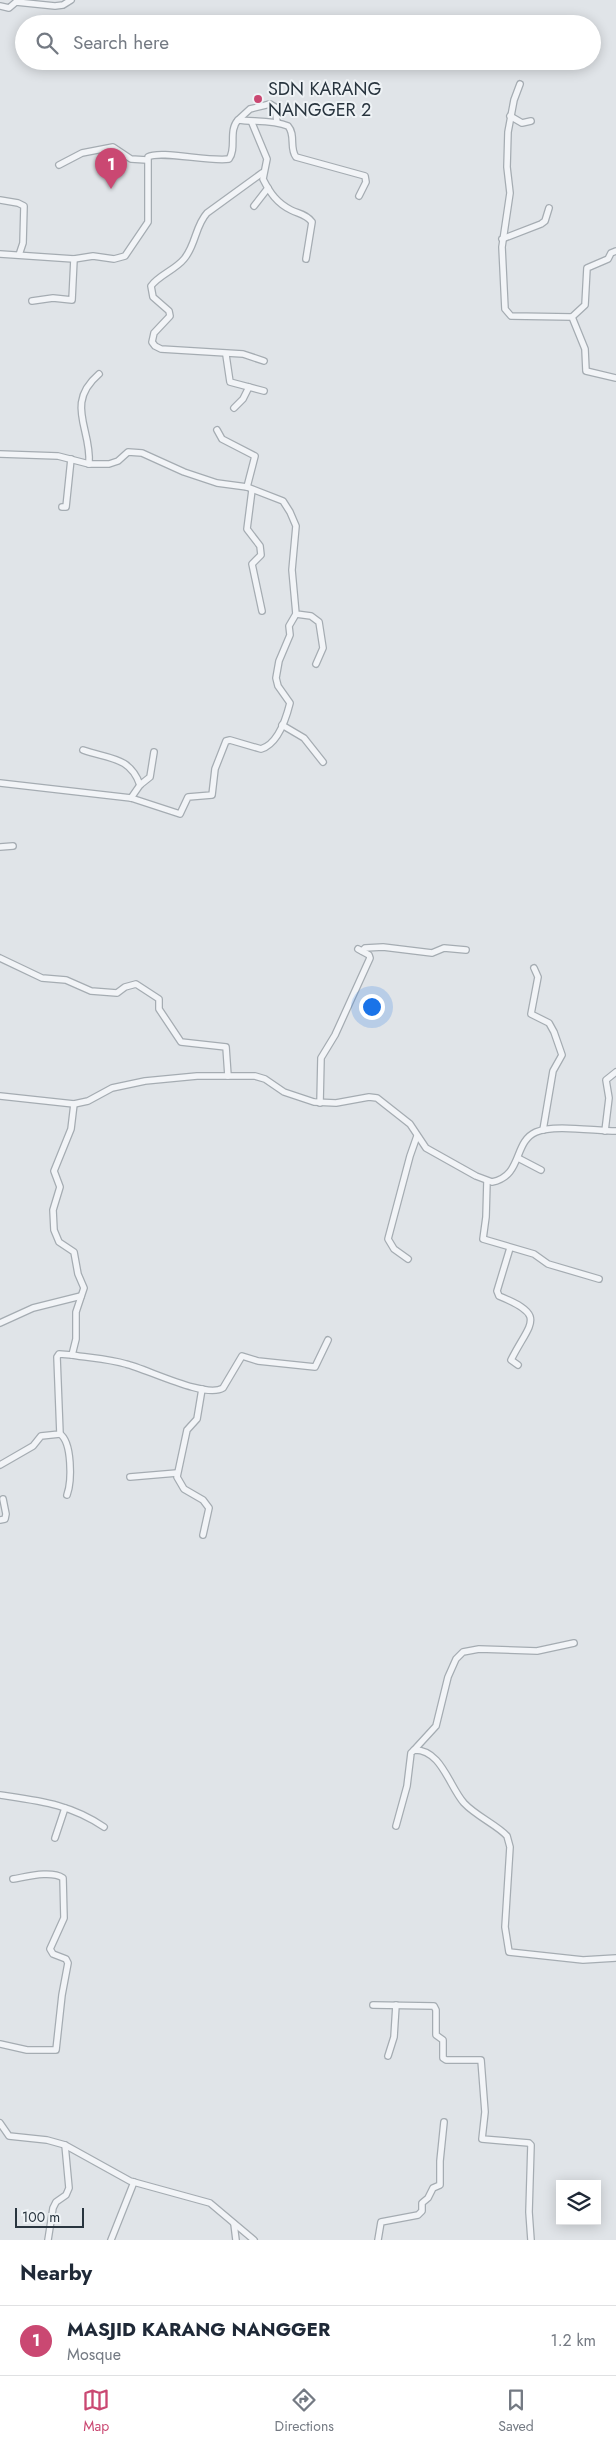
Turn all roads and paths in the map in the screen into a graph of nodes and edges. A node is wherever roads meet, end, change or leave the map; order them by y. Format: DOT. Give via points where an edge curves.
graph roads {
  1 [pos="71,0"];
  2 [pos="0,6"];
  3 [pos="520,84"];
  4 [pos="510,116"];
  5 [pos="238,120"];
  6 [pos="531,120"];
  7 [pos="277,122"];
  8 [pos="252,123"];
  9 [pos="147,160"];
  10 [pos="59,165"];
  11 [pos="262,173"];
  12 [pos="268,188"];
  13 [pos="358,196"];
  14 [pos="0,200"];
  15 [pos="254,206"];
  16 [pos="549,208"];
  17 [pos="502,239"];
  18 [pos="616,251"];
  19 [pos="0,254"];
  20 [pos="19,255"];
  21 [pos="74,259"];
  22 [pos="306,259"];
  23 [pos="32,301"];
  24 [pos="572,317"];
  25 [pos="226,354"];
  26 [pos="264,361"];
  27 [pos="99,374"];
  28 [pos="616,378"];
  29 [pos="249,387"];
  30 [pos="264,391"];
  31 [pos="234,408"];
  32 [pos="217,430"];
  33 [pos="0,454"];
  34 [pos="72,459"];
  35 [pos="89,464"];
  36 [pos="250,488"];
  37 [pos="62,507"];
  38 [pos="262,611"];
  39 [pos="296,614"];
  40 [pos="316,664"];
  41 [pos="282,725"];
  42 [pos="83,750"];
  43 [pos="154,752"];
  44 [pos="323,762"];
  45 [pos="0,783"];
  46 [pos="140,785"];
  47 [pos="131,798"];
  48 [pos="13,846"];
  49 [pos="0,847"];
  50 [pos="466,950"];
  51 [pos="0,958"];
  52 [pos="534,968"];
  53 [pos="616,1072"];
  54 [pos="228,1076"];
  55 [pos="0,1096"];
  56 [pos="320,1103"];
  57 [pos="74,1104"];
  58 [pos="543,1130"];
  59 [pos="605,1131"];
  60 [pos="616,1131"];
  61 [pos="417,1136"];
  62 [pos="518,1158"];
  63 [pos="541,1170"];
  64 [pos="487,1182"];
  65 [pos="510,1248"];
  66 [pos="408,1259"];
  67 [pos="599,1279"];
  68 [pos="81,1296"];
  69 [pos="0,1323"];
  70 [pos="328,1340"];
  71 [pos="72,1355"];
  72 [pos="518,1365"];
  73 [pos="202,1389"];
  74 [pos="60,1434"];
  75 [pos="0,1465"];
  76 [pos="176,1474"];
  77 [pos="130,1476"];
  78 [pos="67,1495"];
  79 [pos="2,1499"];
  80 [pos="0,1520"];
  81 [pos="203,1535"];
  82 [pos="574,1644"];
  83 [pos="414,1750"];
  84 [pos="0,1795"];
  85 [pos="65,1808"];
  86 [pos="396,1826"];
  87 [pos="104,1828"];
  88 [pos="56,1838"];
  89 [pos="12,1880"];
  90 [pos="616,1958"];
  91 [pos="373,2005"];
  92 [pos="396,2005"];
  93 [pos="0,2044"];
  94 [pos="388,2056"];
  95 [pos="444,2122"];
  96 [pos="0,2123"];
  97 [pos="65,2145"];
  98 [pos="134,2182"];
  99 [pos="234,2224"];
  100 [pos="48,2240"];
  101 [pos="111,2240"];
  102 [pos="236,2240"];
  103 [pos="254,2240"];
  104 [pos="378,2240"];
  105 [pos="531,2240"];
  1 -- 2 [label="street" via="59,6 16,2 9,8"];
  3 -- 4 [label="street"];
  4 -- 6 [label="street" via="522,123"];
  4 -- 17 [label="street" via="507,167 510,193"];
  5 -- 7 [label="street" via="250,109 270,104 275,107"];
  5 -- 8 [label="street"];
  5 -- 9 [label="street" via="233,127 229,158 205,160 151,155"];
  7 -- 8 [label="street"];
  7 -- 13 [label="street" via="291,128 296,157 365,176 366,182"];
  8 -- 11 [label="street" via="267,159"];
  9 -- 10 [label="street" via="131,159 113,147 82,153"];
  9 -- 21 [label="street" via="148,222 128,254 114,259 93,256"];
  11 -- 12 [label="street"];
  11 -- 25 [label="street" via="207,213 184,259 151,286 153,297 170,316 154,333 152,342 155,346"];
  12 -- 15 [label="street"];
  12 -- 22 [label="street" via="275,199 312,222"];
  14 -- 20 [label="street" via="24,206 23,243"];
  16 -- 17 [label="street" via="541,224"];
  17 -- 24 [label="street" via="505,309 509,315"];
  18 -- 24 [label="street" via="608,259 587,268 585,305"];
  19 -- 20 [label="street"];
  20 -- 21 [label="street"];
  21 -- 23 [label="street" via="72,300"];
  24 -- 28 [label="street" via="585,349 586,370"];
  25 -- 26 [label="street" via="248,355"];
  25 -- 29 [label="street" via="229,380"];
  27 -- 35 [label="street" via="87,384 81,403 90,451"];
  29 -- 30 [label="street"];
  29 -- 31 [label="street"];
  32 -- 36 [label="street" via="222,439 255,456"];
  33 -- 34 [label="street"];
  34 -- 35 [label="street"];
  34 -- 37 [label="street" via="67,483 68,502 66,508"];
  35 -- 36 [label="street" via="114,464 126,452 142,453 217,483"];
  36 -- 38 [label="street" via="247,530 261,551 252,564"];
  36 -- 39 [label="street" via="283,501 296,526 292,570"];
  39 -- 40 [label="street" via="311,616 320,622 323,648"];
  39 -- 41 [label="street" via="276,670 278,686 290,701"];
  41 -- 44 [label="street" via="301,735"];
  41 -- 47 [label="street" via="273,742 261,749 226,741 215,769 212,795 188,797 179,814"];
  42 -- 46 [label="street" via="125,762"];
  43 -- 46 [label="street" via="150,778"];
  45 -- 47 [label="street"];
  46 -- 47 [label="street"];
  48 -- 49 [label="street"];
  50 -- 56 [label="street" via="444,948 432,953 383,947 360,950 370,958 335,1035 320,1058"];
  51 -- 54 [label="street" via="38,977 66,980 92,991 117,993 136,984 159,999 159,1009 181,1042 226,1047"];
  52 -- 58 [label="street" via="538,977 531,1014 549,1023 562,1055 553,1071"];
  53 -- 59 [label="street" via="606,1080 609,1098"];
  54 -- 56 [label="street" via="260,1077 302,1100"];
  54 -- 57 [label="street" via="126,1084"];
  55 -- 57 [label="street"];
  56 -- 61 [label="street" via="377,1098 401,1115"];
  57 -- 68 [label="street" via="71,1128 54,1171 60,1187 53,1223 60,1242 74,1252 84,1288"];
  58 -- 59 [label="street"];
  58 -- 62 [label="street" via="529,1136"];
  59 -- 60 [label="street"];
  61 -- 64 [label="street" via="432,1152"];
  61 -- 66 [label="street" via="388,1239 394,1249"];
  62 -- 63 [label="street"];
  62 -- 64 [label="street" via="508,1175 498,1181"];
  64 -- 65 [label="street" via="482,1237"];
  65 -- 67 [label="street" via="534,1254 548,1264"];
  65 -- 72 [label="street" via="497,1291 499,1296 527,1310 530,1317 530,1325 511,1360"];
  68 -- 69 [label="street" via="33,1308"];
  68 -- 71 [label="street" via="76,1312 76,1339"];
  70 -- 73 [label="street" via="315,1367 258,1361 244,1356 240,1357 221,1390"];
  71 -- 73 [label="street" via="126,1364"];
  71 -- 74 [label="street" via="59,1354 57,1357"];
  73 -- 76 [label="street" via="197,1419 187,1430"];
  74 -- 75 [label="street" via="41,1436 33,1446"];
  74 -- 78 [label="street" via="67,1442 70,1472"];
  76 -- 77 [label="street"];
  76 -- 81 [label="street" via="184,1489 203,1500 209,1508"];
  79 -- 80 [label="street" via="6,1514 5,1519"];
  82 -- 83 [label="street" via="537,1651 479,1649 463,1652 456,1659 448,1678 436,1726"];
  83 -- 86 [label="street"];
  83 -- 90 [label="street" via="431,1755 464,1804 507,1836 510,1847 505,1927 509,1952 583,1960"];
  84 -- 85 [label="street" via="39,1800"];
  85 -- 87 [label="street" via="85,1814"];
  85 -- 88 [label="street"];
  89 -- 93 [label="street" via="34,1876 63,1878 64,1918 50,1950 68,1963 56,2050 27,2050"];
  91 -- 92 [label="street"];
  92 -- 94 [label="street" via="395,2032"];
  92 -- 105 [label="street" via="436,2008 436,2035 443,2040 443,2058 481,2060 482,2139 531,2145"];
  95 -- 104 [label="street" via="440,2185 433,2188 418,2215 381,2222"];
  96 -- 97 [label="street" via="9,2136"];
  97 -- 98 [label="street"];
  97 -- 100 [label="street" via="69,2188 53,2208"];
  98 -- 99 [label="street" via="210,2203"];
  98 -- 101 [label="street"];
  99 -- 102 [label="street"];
  99 -- 103 [label="street"];
}
